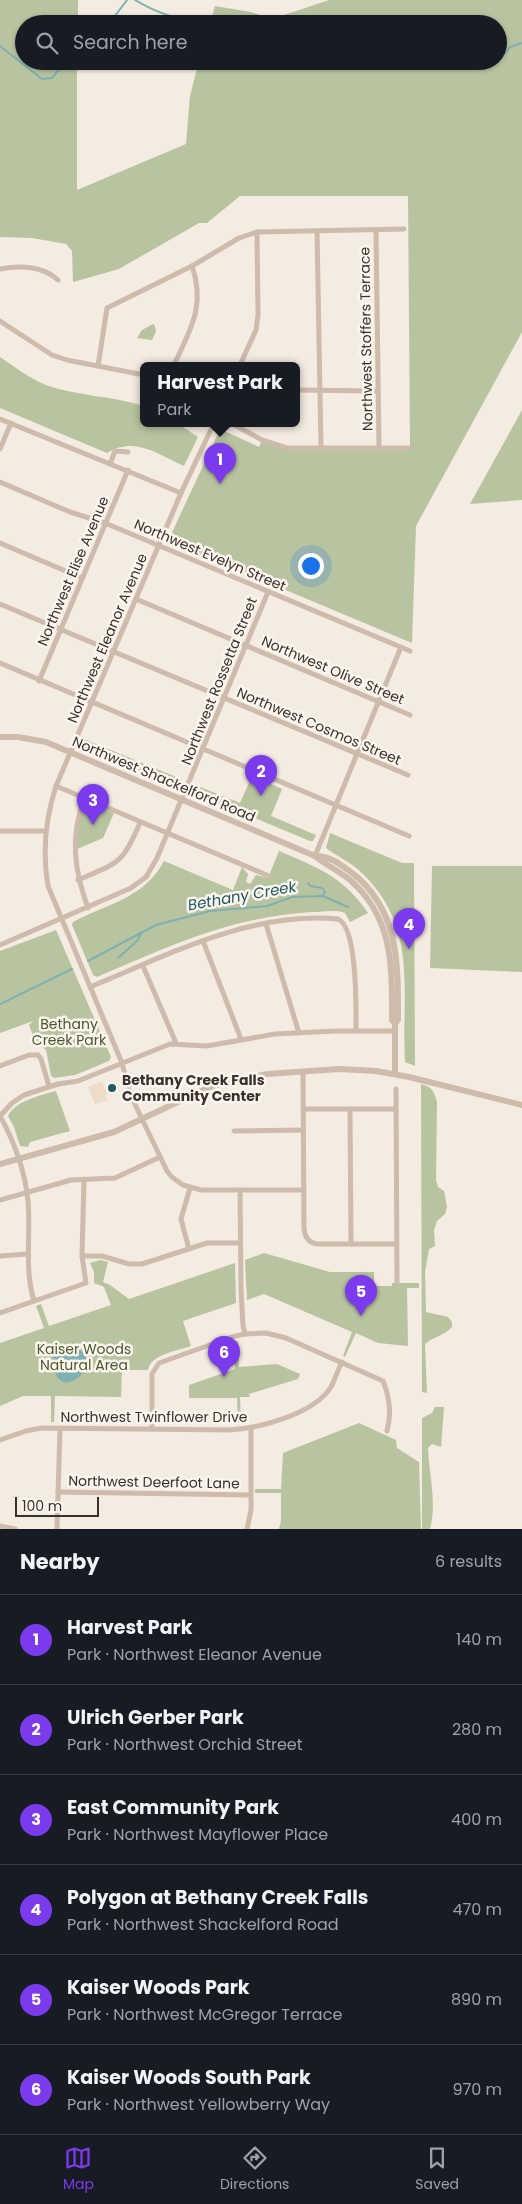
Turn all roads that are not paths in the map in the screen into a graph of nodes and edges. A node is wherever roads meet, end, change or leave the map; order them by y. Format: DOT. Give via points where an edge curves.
graph roads {
  1 [pos="404,229"];
  2 [pos="376,230"];
  3 [pos="317,231"];
  4 [pos="257,232"];
  5 [pos="192,266"];
  6 [pos="0,268"];
  7 [pos="58,280"];
  8 [pos="0,321"];
  9 [pos="175,362"];
  10 [pos="241,362"];
  11 [pos="98,366"];
  12 [pos="140,374"];
  13 [pos="300,390"];
  14 [pos="320,391"];
  15 [pos="378,391"];
  16 [pos="0,419"];
  17 [pos="11,424"];
  18 [pos="212,427"];
  19 [pos="239,427"];
  20 [pos="321,448"];
  21 [pos="379,448"];
  22 [pos="408,448"];
  23 [pos="0,449"];
  24 [pos="128,452"];
  25 [pos="110,464"];
  26 [pos="128,470"];
  27 [pos="0,482"];
  28 [pos="181,493"];
  29 [pos="105,523"];
  30 [pos="0,544"];
  31 [pos="158,546"];
  32 [pos="82,578"];
  33 [pos="268,592"];
  34 [pos="136,599"];
  35 [pos="0,604"];
  36 [pos="60,630"];
  37 [pos="245,646"];
  38 [pos="401,647"];
  39 [pos="410,651"];
  40 [pos="114,652"];
  41 [pos="0,663"];
  42 [pos="39,681"];
  43 [pos="224,698"];
  44 [pos="379,702"];
  45 [pos="92,703"];
  46 [pos="410,715"];
  47 [pos="0,737"];
  48 [pos="203,749"];
  49 [pos="71,753"];
  50 [pos="358,754"];
  51 [pos="408,775"];
  52 [pos="56,786"];
  53 [pos="84,798"];
  54 [pos="181,800"];
  55 [pos="336,806"];
  56 [pos="140,823"];
  57 [pos="45,830"];
  58 [pos="0,831"];
  59 [pos="167,834"];
  60 [pos="409,836"];
  61 [pos="315,856"];
  62 [pos="269,876"];
  63 [pos="78,880"];
  64 [pos="88,908"];
  65 [pos="61,919"];
  66 [pos="266,924"];
  67 [pos="203,941"];
  68 [pos="0,945"];
  69 [pos="143,966"];
  70 [pos="90,987"];
  71 [pos="395,1027"];
  72 [pos="356,1031"];
  73 [pos="299,1033"];
  74 [pos="240,1039"];
  75 [pos="176,1043"];
  76 [pos="122,1063"];
  77 [pos="0,1066"];
  78 [pos="303,1072"];
  79 [pos="395,1074"];
  80 [pos="49,1086"];
  81 [pos="396,1089"];
  82 [pos="522,1105"];
  83 [pos="303,1109"];
  84 [pos="395,1109"];
  85 [pos="350,1110"];
  86 [pos="0,1116"];
  87 [pos="142,1119"];
  88 [pos="303,1130"];
  89 [pos="234,1131"];
  90 [pos="160,1157"];
  91 [pos="18,1159"];
  92 [pos="0,1164"];
  93 [pos="84,1179"];
  94 [pos="190,1188"];
  95 [pos="240,1190"];
  96 [pos="304,1190"];
  97 [pos="26,1193"];
  98 [pos="0,1200"];
  99 [pos="239,1243"];
  100 [pos="351,1244"];
  101 [pos="396,1244"];
  102 [pos="189,1249"];
  103 [pos="28,1254"];
  104 [pos="0,1256"];
  105 [pos="82,1256"];
  106 [pos="397,1282"];
  107 [pos="34,1301"];
  108 [pos="0,1313"];
  109 [pos="245,1334"];
  110 [pos="342,1362"];
  111 [pos="251,1428"];
  112 [pos="60,1429"];
  113 [pos="152,1429"];
  114 [pos="387,1431"];
  115 [pos="0,1440"];
  116 [pos="58,1492"];
  117 [pos="250,1495"];
  118 [pos="0,1526"];
  119 [pos="15,1529"];
  120 [pos="57,1529"];
  121 [pos="247,1529"];
  1 -- 2 [label="street"];
  2 -- 3 [label="street"];
  2 -- 15 [label="street, Northwest Stoffers Terrace"];
  3 -- 4 [label="street"];
  3 -- 14 [label="street"];
  4 -- 5 [label="street" via="239,238"];
  4 -- 10 [label="street" via="257,322"];
  5 -- 9 [label="street" via="198,287 198,309"];
  5 -- 11 [label="street" via="107,308"];
  6 -- 7 [label="street" via="20,266 42,270"];
  8 -- 11 [label="street" via="52,355"];
  11 -- 12 [label="street"];
  13 -- 14 [label="street"];
  14 -- 15 [label="street"];
  14 -- 20 [label="street"];
  15 -- 21 [label="street, Northwest Stoffers Terrace"];
  16 -- 17 [label="street"];
  17 -- 23 [label="street"];
  17 -- 25 [label="street"];
  18 -- 28 [label="street, Northwest Eleanor Avenue"];
  19 -- 20 [label="street" via="277,446"];
  20 -- 21 [label="street"];
  21 -- 22 [label="street"];
  24 -- 25 [label="street" via="115,451"];
  25 -- 26 [label="street"];
  26 -- 28 [label="street"];
  26 -- 29 [label="street, Northwest Elise Avenue"];
  27 -- 29 [label="street, Northwest Evelyn Street"];
  28 -- 31 [label="street, Northwest Eleanor Avenue"];
  29 -- 31 [label="street, Northwest Evelyn Street"];
  29 -- 32 [label="street, Northwest Elise Avenue"];
  30 -- 32 [label="street"];
  31 -- 33 [label="street, Northwest Evelyn Street"];
  31 -- 34 [label="street, Northwest Eleanor Avenue"];
  32 -- 36 [label="street, Northwest Elise Avenue"];
  33 -- 37 [label="street, Northwest Rossetta Street"];
  33 -- 38 [label="street, Northwest Evelyn Street"];
  34 -- 37 [label="street, Northwest Olive Street"];
  34 -- 40 [label="street, Northwest Eleanor Avenue"];
  35 -- 36 [label="street, Northwest Cosmos Street"];
  36 -- 40 [label="street, Northwest Cosmos Street"];
  36 -- 42 [label="street, Northwest Elise Avenue"];
  37 -- 43 [label="street, Northwest Rossetta Street"];
  37 -- 44 [label="street, Northwest Olive Street"];
  38 -- 39 [label="street, Northwest Evelyn Street"];
  38 -- 44 [label="street"];
  40 -- 43 [label="street, Northwest Cosmos Street"];
  40 -- 45 [label="street, Northwest Eleanor Avenue"];
  41 -- 42 [label="street"];
  42 -- 45 [label="street"];
  43 -- 48 [label="street, Northwest Rossetta Street"];
  43 -- 50 [label="street, Northwest Cosmos Street"];
  44 -- 46 [label="street, Northwest Olive Street"];
  44 -- 50 [label="street"];
  45 -- 48 [label="street"];
  45 -- 49 [label="street, Northwest Eleanor Avenue"];
  47 -- 49 [label="street, Northwest Shackelford Road" via="32,739"];
  48 -- 54 [label="street, Northwest Rossetta Street"];
  48 -- 55 [label="street"];
  49 -- 52 [label="street, Northwest Eleanor Avenue"];
  49 -- 54 [label="street, Northwest Shackelford Road"];
  50 -- 51 [label="street, Northwest Cosmos Street"];
  50 -- 55 [label="street"];
  52 -- 53 [label="street"];
  52 -- 57 [label="street, Northwest Eleanor Avenue"];
  53 -- 56 [label="street"];
  53 -- 63 [label="street" via="74,844"];
  54 -- 59 [label="street, Northwest Rossetta Street"];
  54 -- 61 [label="street, Northwest Shackelford Road"];
  55 -- 60 [label="street"];
  55 -- 61 [label="street"];
  56 -- 59 [label="street"];
  56 -- 63 [label="street" via="122,858"];
  57 -- 58 [label="street"];
  57 -- 65 [label="street, Northwest Eleanor Avenue" via="46,875"];
  59 -- 62 [label="street"];
  59 -- 64 [label="street, Northwest Rossetta Street" via="158,858 146,876 123,893"];
  61 -- 71 [label="street, Northwest Shackelford Road" via="330,858 356,876 386,917 398,961 398,1020"];
  63 -- 64 [label="street"];
  64 -- 65 [label="street, Northwest Rossetta Street"];
  65 -- 68 [label="street, Northwest Rossetta Street"];
  65 -- 70 [label="street, Northwest Eleanor Avenue"];
  66 -- 67 [label="street"];
  66 -- 72 [label="street" via="296,920 342,921 356,968"];
  66 -- 73 [label="street"];
  67 -- 69 [label="street"];
  67 -- 74 [label="street"];
  69 -- 70 [label="street"];
  69 -- 75 [label="street"];
  70 -- 76 [label="street, Northwest Eleanor Avenue"];
  71 -- 72 [label="street"];
  71 -- 79 [label="street, Northwest Shackelford Road"];
  72 -- 73 [label="street"];
  73 -- 74 [label="street"];
  74 -- 75 [label="street" via="207,1046"];
  75 -- 76 [label="street"];
  76 -- 80 [label="street" via="78,1081"];
  76 -- 87 [label="street, Northwest Eleanor Avenue" via="130,1094"];
  77 -- 80 [label="street" via="29,1055 38,1055"];
  78 -- 79 [label="street" via="352,1070"];
  78 -- 83 [label="street"];
  78 -- 87 [label="street" via="218,1084"];
  79 -- 82 [label="street"];
  80 -- 86 [label="street" via="17,1099"];
  81 -- 84 [label="street"];
  83 -- 85 [label="street"];
  83 -- 88 [label="street"];
  84 -- 85 [label="street"];
  84 -- 101 [label="street"];
  85 -- 100 [label="street"];
  86 -- 91 [label="street"];
  87 -- 90 [label="street, Northwest Eleanor Avenue"];
  87 -- 91 [label="street" via="104,1135"];
  88 -- 89 [label="street"];
  88 -- 96 [label="street"];
  90 -- 93 [label="street" via="115,1178"];
  90 -- 94 [label="street, Northwest Eleanor Avenue" via="172,1176"];
  91 -- 92 [label="street"];
  91 -- 97 [label="street"];
  93 -- 97 [label="street"];
  93 -- 105 [label="street"];
  94 -- 95 [label="street"];
  94 -- 102 [label="street" via="182,1219"];
  95 -- 96 [label="street"];
  95 -- 99 [label="street"];
  96 -- 100 [label="street" via="304,1229 309,1241"];
  97 -- 98 [label="street"];
  97 -- 103 [label="street"];
  99 -- 102 [label="street" via="212,1242"];
  99 -- 109 [label="street"];
  100 -- 101 [label="street"];
  101 -- 106 [label="street"];
  102 -- 105 [label="street" via="142,1264 129,1264 102,1256"];
  103 -- 104 [label="street"];
  103 -- 107 [label="street" via="28,1284"];
  105 -- 107 [label="street" via="86,1283"];
  107 -- 108 [label="street"];
  109 -- 110 [label="street" via="266,1333 286,1338"];
  109 -- 113 [label="street" via="156,1366 152,1374"];
  110 -- 111 [label="street, Northwest Twinflower Drive" via="330,1388 320,1398 304,1409"];
  110 -- 114 [label="street" via="383,1381 389,1396"];
  111 -- 113 [label="street, Northwest Twinflower Drive"];
  111 -- 117 [label="street"];
  112 -- 113 [label="street, Northwest Twinflower Drive"];
  112 -- 115 [label="street, Northwest Twinflower Drive" via="35,1429"];
  112 -- 116 [label="street"];
  116 -- 117 [label="street, Northwest Deerfoot Lane"];
  116 -- 120 [label="street"];
  117 -- 121 [label="street"];
  118 -- 119 [label="street"];
}
